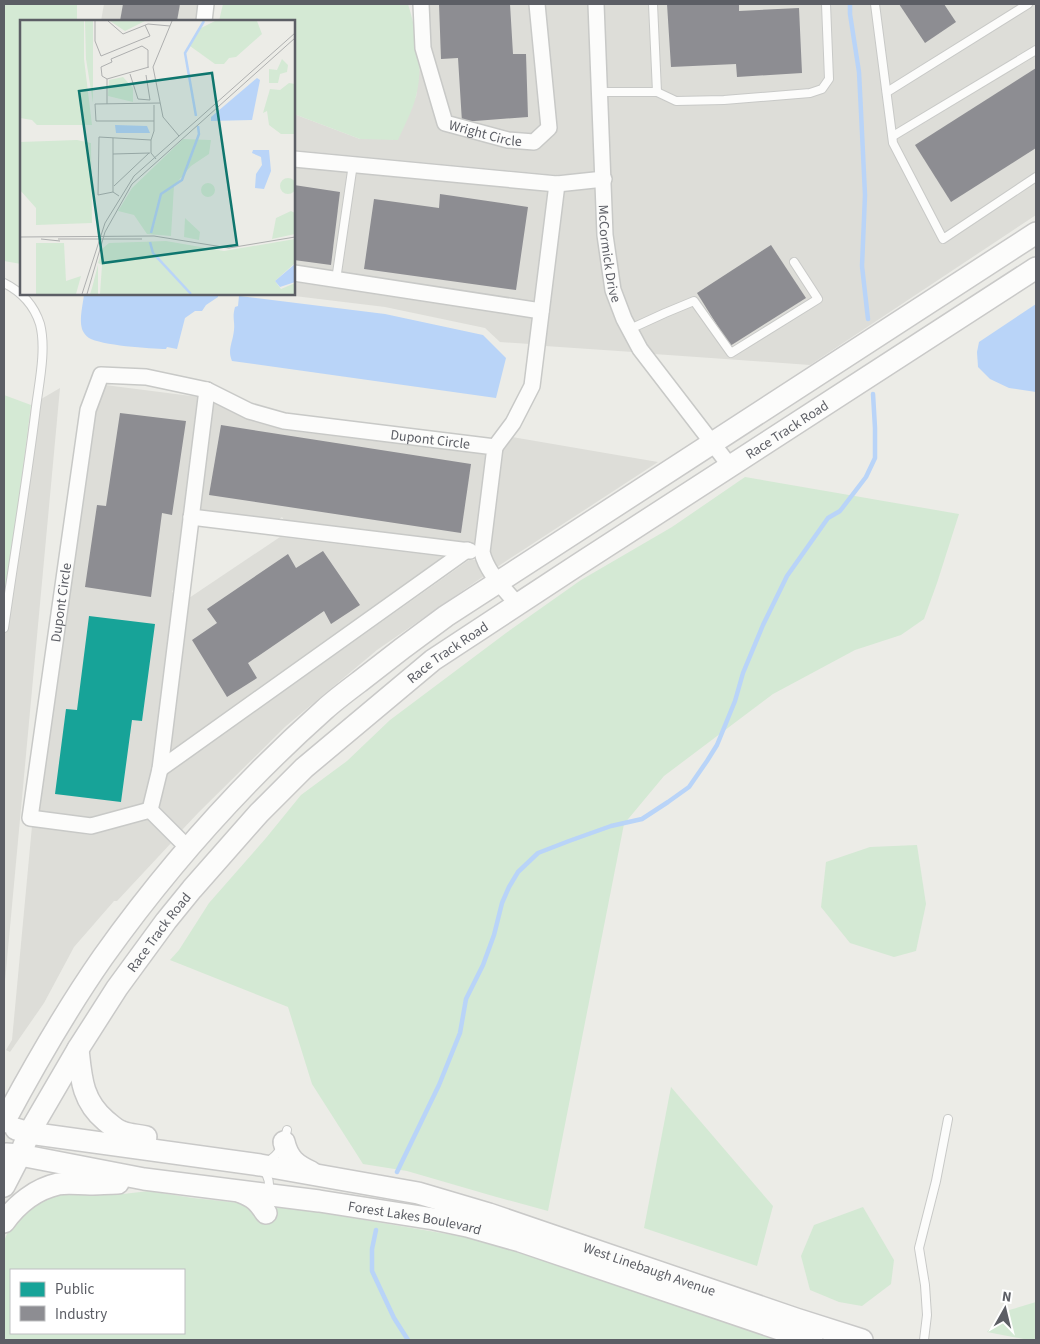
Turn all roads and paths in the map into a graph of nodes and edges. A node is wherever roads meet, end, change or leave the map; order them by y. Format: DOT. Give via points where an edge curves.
graph roads {
  1 [pos="206,4"];
  2 [pos="421,4"];
  3 [pos="537,4"];
  4 [pos="596,4"];
  5 [pos="653,4"];
  6 [pos="826,4"];
  7 [pos="875,4"];
  8 [pos="1028,4"];
  9 [pos="204,20"];
  10 [pos="1036,50"];
  11 [pos="600,92"];
  12 [pos="657,92"];
  13 [pos="887,92"];
  14 [pos="893,136"];
  15 [pos="295,159"];
  16 [pos="353,164"];
  17 [pos="1036,177"];
  18 [pos="604,179"];
  19 [pos="557,184"];
  20 [pos="1036,233"];
  21 [pos="794,262"];
  22 [pos="1036,268"];
  23 [pos="295,273"];
  24 [pos="336,280"];
  25 [pos="4,283"];
  26 [pos="20,293"];
  27 [pos="23,295"];
  28 [pos="541,311"];
  29 [pos="630,330"];
  30 [pos="207,390"];
  31 [pos="712,443"];
  32 [pos="495,447"];
  33 [pos="730,466"];
  34 [pos="191,517"];
  35 [pos="467,550"];
  36 [pos="482,552"];
  37 [pos="498,582"];
  38 [pos="517,604"];
  39 [pos="4,628"];
  40 [pos="160,769"];
  41 [pos="150,810"];
  42 [pos="188,848"];
  43 [pos="78,1049"];
  44 [pos="948,1119"];
  45 [pos="4,1124"];
  46 [pos="29,1133"];
  47 [pos="286,1136"];
  48 [pos="12,1154"];
  49 [pos="260,1165"];
  50 [pos="316,1175"];
  51 [pos="144,1179"];
  52 [pos="4,1186"];
  53 [pos="436,1198"];
  54 [pos="268,1207"];
  55 [pos="4,1222"];
  56 [pos="812,1340"];
  57 [pos="862,1340"];
  58 [pos="924,1340"];
  1 -- 9 [label="street"];
  2 -- 3 [label="street, Wright Circle" via="424,48 445,123 508,140 534,142 548,128"];
  4 -- 11 [label="street, McCormick Drive"];
  5 -- 12 [label="lane"];
  6 -- 12 [label="lane" via="829,79 822,88 810,93 724,100 676,101"];
  7 -- 13 [label="lane"];
  8 -- 13 [label="lane"];
  10 -- 14 [label="lane"];
  11 -- 12 [label="lane"];
  11 -- 18 [label="street, McCormick Drive"];
  13 -- 14 [label="lane"];
  14 -- 17 [label="lane" via="943,239"];
  15 -- 16 [label="street"];
  16 -- 19 [label="street"];
  16 -- 24 [label="lane"];
  18 -- 19 [label="street"];
  18 -- 29 [label="street, McCormick Drive" via="605,235 614,290"];
  19 -- 28 [label="street"];
  20 -- 31 [label="main road"];
  21 -- 29 [label="lane" via="818,299 731,353 694,301"];
  22 -- 33 [label="main road, Race Track Road"];
  23 -- 24 [label="street"];
  24 -- 28 [label="street"];
  25 -- 26 [label="lane"];
  27 -- 39 [label="lane" via="35,310 40,326 42,357"];
  28 -- 32 [label="street" via="532,386 513,423"];
  29 -- 31 [label="street, McCormick Drive" via="640,349"];
  30 -- 32 [label="street, Dupont Circle" via="249,411 284,422"];
  30 -- 34 [label="street"];
  30 -- 41 [label="street, Dupont Circle" via="146,377 101,375 88,410 30,818 91,826"];
  31 -- 33 [label="street, McCormick Drive"];
  31 -- 37 [label="main road"];
  32 -- 36 [label="street"];
  33 -- 38 [label="main road, Race Track Road"];
  34 -- 35 [label="street"];
  34 -- 40 [label="street"];
  35 -- 36 [label="street"];
  35 -- 40 [label="street"];
  36 -- 37 [label="street" via="484,562"];
  37 -- 38 [label="street"];
  37 -- 42 [label="main road" via="399,650 325,709 267,763"];
  38 -- 43 [label="main road, Race Track Road" via="433,660 304,768 260,813 166,921"];
  40 -- 41 [label="street"];
  41 -- 42 [label="street"];
  42 -- 45 [label="main road" via="102,958 54,1034"];
  43 -- 46 [label="main road, Race Track Road"];
  43 -- 49 [label="main road" via="86,1096 103,1119 115,1128 220,1150"];
  44 -- 58 [label="lane" via="919,1248 927,1315"];
  45 -- 46 [label="main road, Forest Lakes Boulevard"];
  46 -- 48 [label="main road, Race Track Road"];
  46 -- 49 [label="main road, Forest Lakes Boulevard"];
  47 -- 49 [label="lane" via="275,1157"];
  47 -- 50 [label="main road" via="286,1153"];
  48 -- 51 [label="main road, Forest Lakes Boulevard"];
  48 -- 52 [label="main road, Race Track Road"];
  49 -- 50 [label="main road, Forest Lakes Boulevard"];
  49 -- 54 [label="lane" via="270,1183"];
  50 -- 53 [label="main road, Forest Lakes Boulevard"];
  51 -- 54 [label="main road, Forest Lakes Boulevard" via="241,1192"];
  51 -- 55 [label="main road" via="124,1183 58,1184 25,1199"];
  53 -- 54 [label="main road" via="396,1200 293,1187 287,1188"];
  53 -- 57 [label="main road, West Linebaugh Avenue"];
  54 -- 56 [label="main road, Forest Lakes Boulevard" via="319,1201 468,1226"];
}
